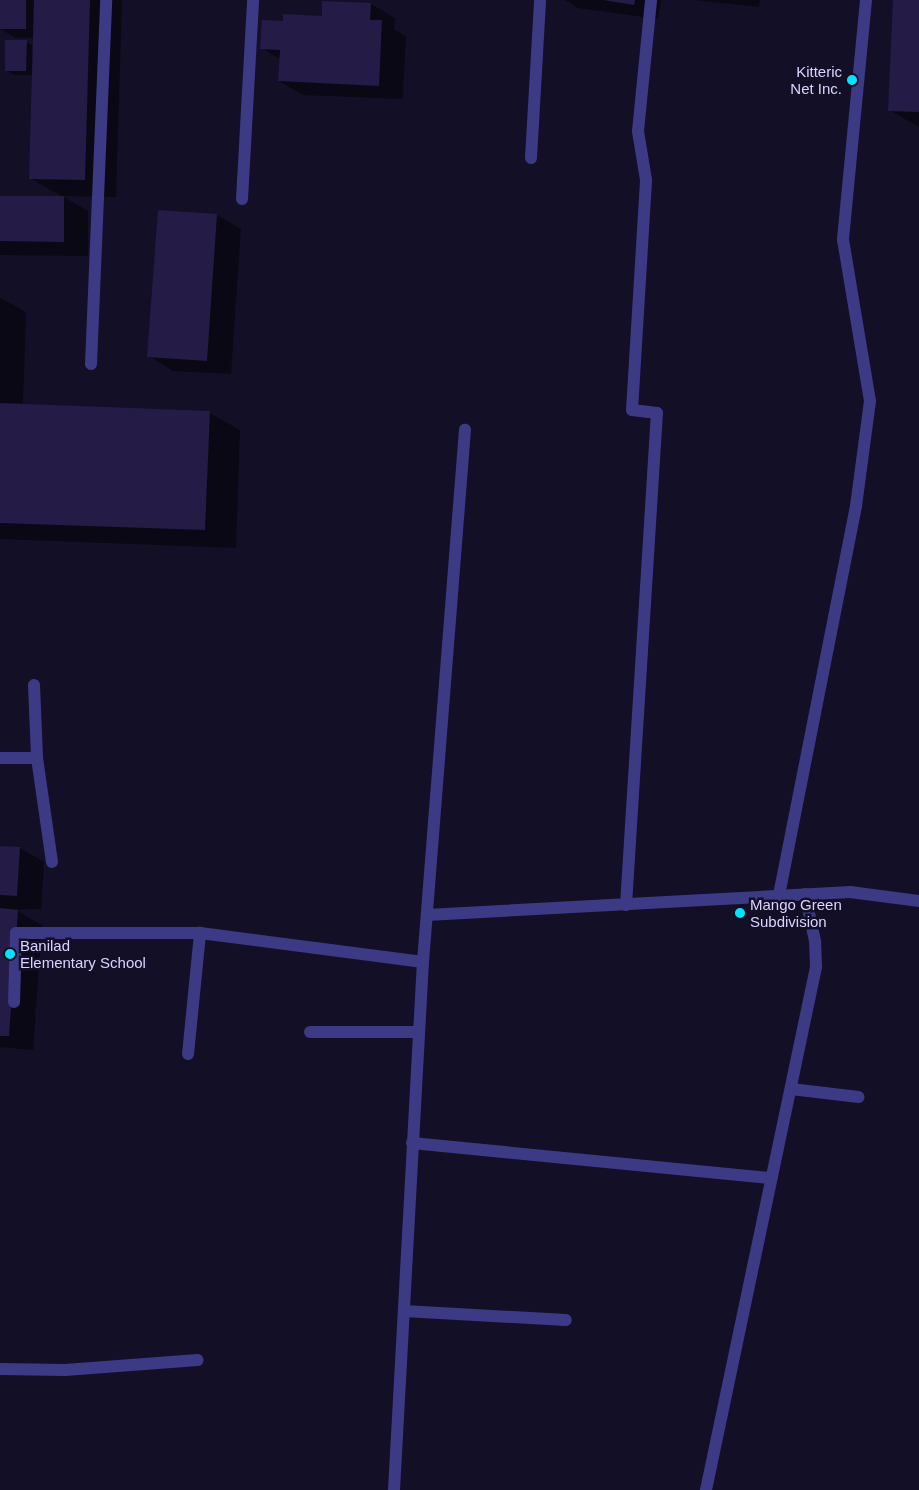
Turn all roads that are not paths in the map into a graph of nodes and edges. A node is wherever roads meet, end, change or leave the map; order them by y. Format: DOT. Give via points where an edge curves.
graph roads {
  1 [pos="106,0"];
  2 [pos="253,0"];
  3 [pos="540,0"];
  4 [pos="651,0"];
  5 [pos="866,0"];
  6 [pos="531,158"];
  7 [pos="242,199"];
  8 [pos="91,364"];
  9 [pos="464,430"];
  10 [pos="34,685"];
  11 [pos="0,758"];
  12 [pos="37,758"];
  13 [pos="52,862"];
  14 [pos="804,894"];
  15 [pos="779,895"];
  16 [pos="919,901"];
  17 [pos="626,905"];
  18 [pos="427,915"];
  19 [pos="200,933"];
  20 [pos="423,962"];
  21 [pos="14,1002"];
  22 [pos="310,1032"];
  23 [pos="419,1032"];
  24 [pos="188,1054"];
  25 [pos="791,1089"];
  26 [pos="859,1097"];
  27 [pos="412,1143"];
  28 [pos="771,1178"];
  29 [pos="404,1311"];
  30 [pos="566,1320"];
  31 [pos="198,1360"];
  32 [pos="0,1369"];
  33 [pos="394,1490"];
  34 [pos="706,1490"];
  1 -- 8 [label="street"];
  2 -- 7 [label="street"];
  3 -- 6 [label="street"];
  4 -- 17 [label="street" via="638,131 646,180 632,410 657,413"];
  5 -- 15 [label="street" via="843,239 870,401 856,506"];
  9 -- 18 [label="street"];
  10 -- 12 [label="street"];
  11 -- 12 [label="street"];
  12 -- 13 [label="street"];
  14 -- 15 [label="street"];
  14 -- 16 [label="street" via="850,892"];
  14 -- 25 [label="street" via="814,932 816,967"];
  15 -- 17 [label="street"];
  17 -- 18 [label="street"];
  18 -- 20 [label="street"];
  19 -- 20 [label="street"];
  19 -- 21 [label="street" via="16,933"];
  19 -- 24 [label="street"];
  20 -- 23 [label="street"];
  22 -- 23 [label="street"];
  23 -- 27 [label="street"];
  25 -- 26 [label="street"];
  25 -- 28 [label="street"];
  27 -- 28 [label="street"];
  27 -- 29 [label="street"];
  28 -- 34 [label="street"];
  29 -- 30 [label="street"];
  29 -- 33 [label="street"];
  31 -- 32 [label="street" via="65,1370"];
}
